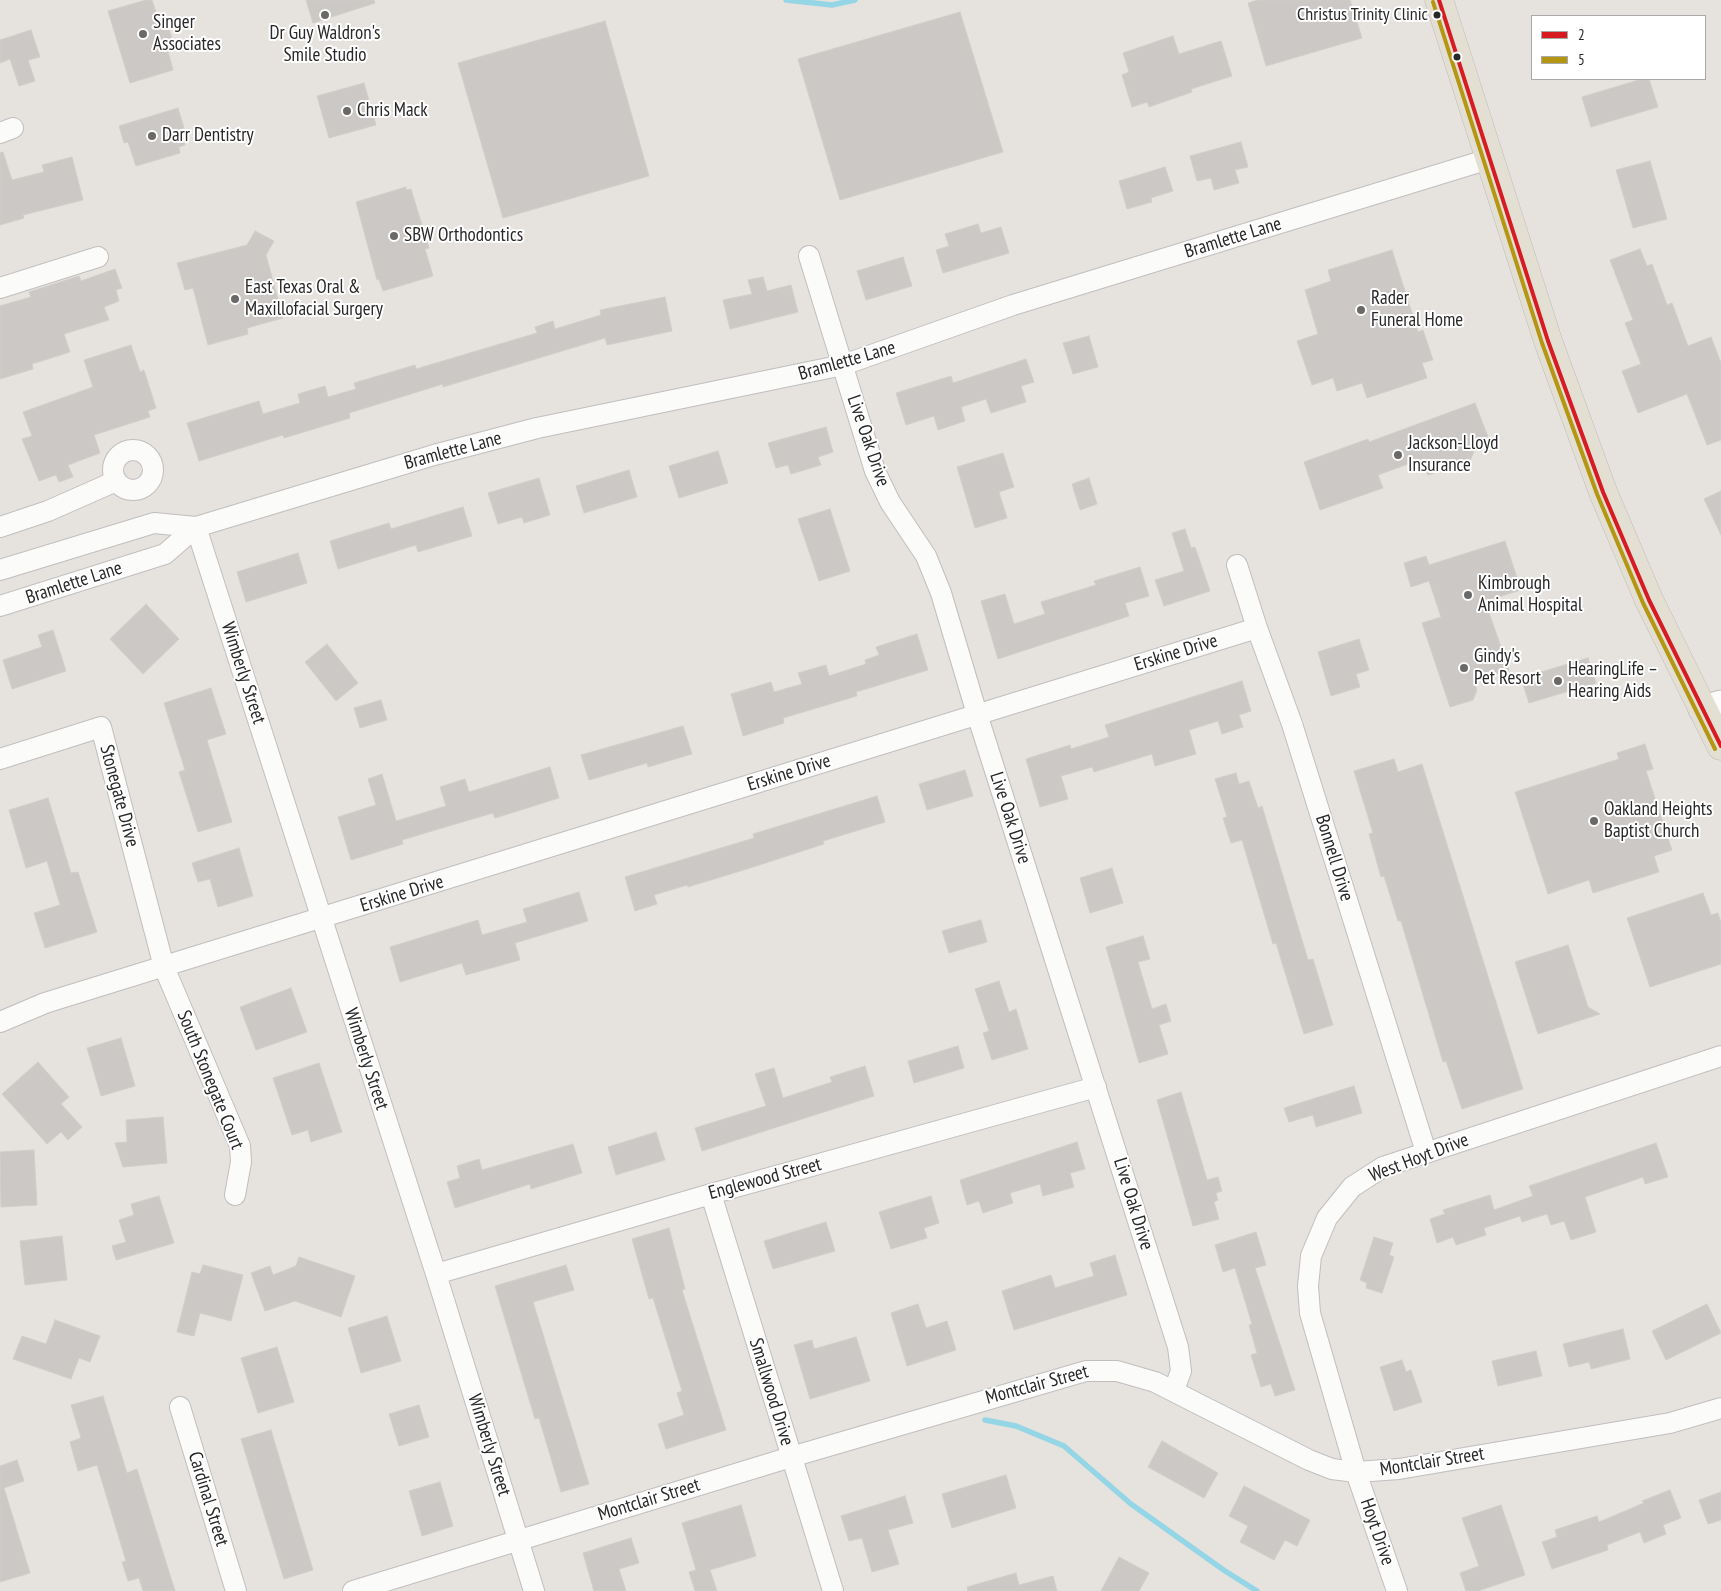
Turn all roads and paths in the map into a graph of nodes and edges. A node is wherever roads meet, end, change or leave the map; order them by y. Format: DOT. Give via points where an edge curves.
graph roads {
  1 [pos="1439,0"];
  2 [pos="1489,159"];
  3 [pos="809,256"];
  4 [pos="98,257"];
  5 [pos="0,288"];
  6 [pos="843,365"];
  7 [pos="116,481"];
  8 [pos="0,527"];
  9 [pos="196,527"];
  10 [pos="1238,565"];
  11 [pos="0,570"];
  12 [pos="0,606"];
  13 [pos="1257,628"];
  14 [pos="1711,706"];
  15 [pos="977,714"];
  16 [pos="1721,746"];
  17 [pos="0,759"];
  18 [pos="321,919"];
  19 [pos="164,967"];
  20 [pos="0,1022"];
  21 [pos="1721,1056"];
  22 [pos="1096,1087"];
  23 [pos="1426,1152"];
  24 [pos="711,1194"];
  25 [pos="235,1195"];
  26 [pos="436,1274"];
  27 [pos="1174,1390"];
  28 [pos="180,1407"];
  29 [pos="1721,1408"];
  30 [pos="791,1457"];
  31 [pos="1356,1472"];
  32 [pos="519,1540"];
  33 [pos="236,1591"];
  34 [pos="353,1591"];
  35 [pos="534,1591"];
  36 [pos="833,1591"];
  37 [pos="1397,1591"];
  1 -- 2 [label="main road"];
  2 -- 6 [label="street, Bramlette Lane" via="1012,305"];
  2 -- 14 [label="main road" via="1548,341 1603,492 1648,598"];
  3 -- 6 [label="street, Live Oak Drive"];
  4 -- 5 [label="street"];
  6 -- 9 [label="street, Bramlette Lane" via="486,441"];
  6 -- 15 [label="street, Live Oak Drive" via="878,478 936,578"];
  7 -- 8 [label="street" via="31,518"];
  9 -- 11 [label="street, Bramlette Lane" via="154,523"];
  9 -- 12 [label="street, Bramlette Lane" via="165,554"];
  9 -- 18 [label="street, Wimberly Street"];
  10 -- 13 [label="street, Bonnell Drive"];
  13 -- 15 [label="street, Erskine Drive"];
  13 -- 23 [label="street, Bonnell Drive" via="1292,724"];
  14 -- 16 [label="main road"];
  15 -- 18 [label="street, Erskine Drive"];
  15 -- 22 [label="street, Live Oak Drive"];
  17 -- 19 [label="street, Stonegate Drive" via="101,727"];
  18 -- 19 [label="street"];
  18 -- 26 [label="street, Wimberly Street"];
  19 -- 20 [label="street" via="45,1003"];
  19 -- 25 [label="street, South Stonegate Court" via="238,1141 241,1162"];
  21 -- 23 [label="street, West Hoyt Drive"];
  22 -- 24 [label="street, Englewood Street"];
  22 -- 27 [label="street, Live Oak Drive" via="1178,1347 1181,1371"];
  23 -- 31 [label="street, West Hoyt Drive" via="1383,1168 1352,1187 1326,1218 1311,1256 1308,1286 1312,1324"];
  24 -- 26 [label="street, Englewood Street"];
  24 -- 30 [label="street, Smallwood Drive"];
  26 -- 32 [label="street, Wimberly Street"];
  27 -- 30 [label="street, Montclair Street" via="1127,1373 1108,1369 1086,1371"];
  27 -- 31 [label="street, Montclair Street" via="1309,1460 1332,1469"];
  28 -- 33 [label="street, Cardinal Street"];
  29 -- 31 [label="street, Montclair Street" via="1670,1423 1399,1469"];
  30 -- 32 [label="street, Montclair Street"];
  30 -- 36 [label="street, Smallwood Drive"];
  31 -- 37 [label="street, Hoyt Drive"];
  32 -- 34 [label="street, Montclair Street"];
  32 -- 35 [label="street, Wimberly Street"];
}
